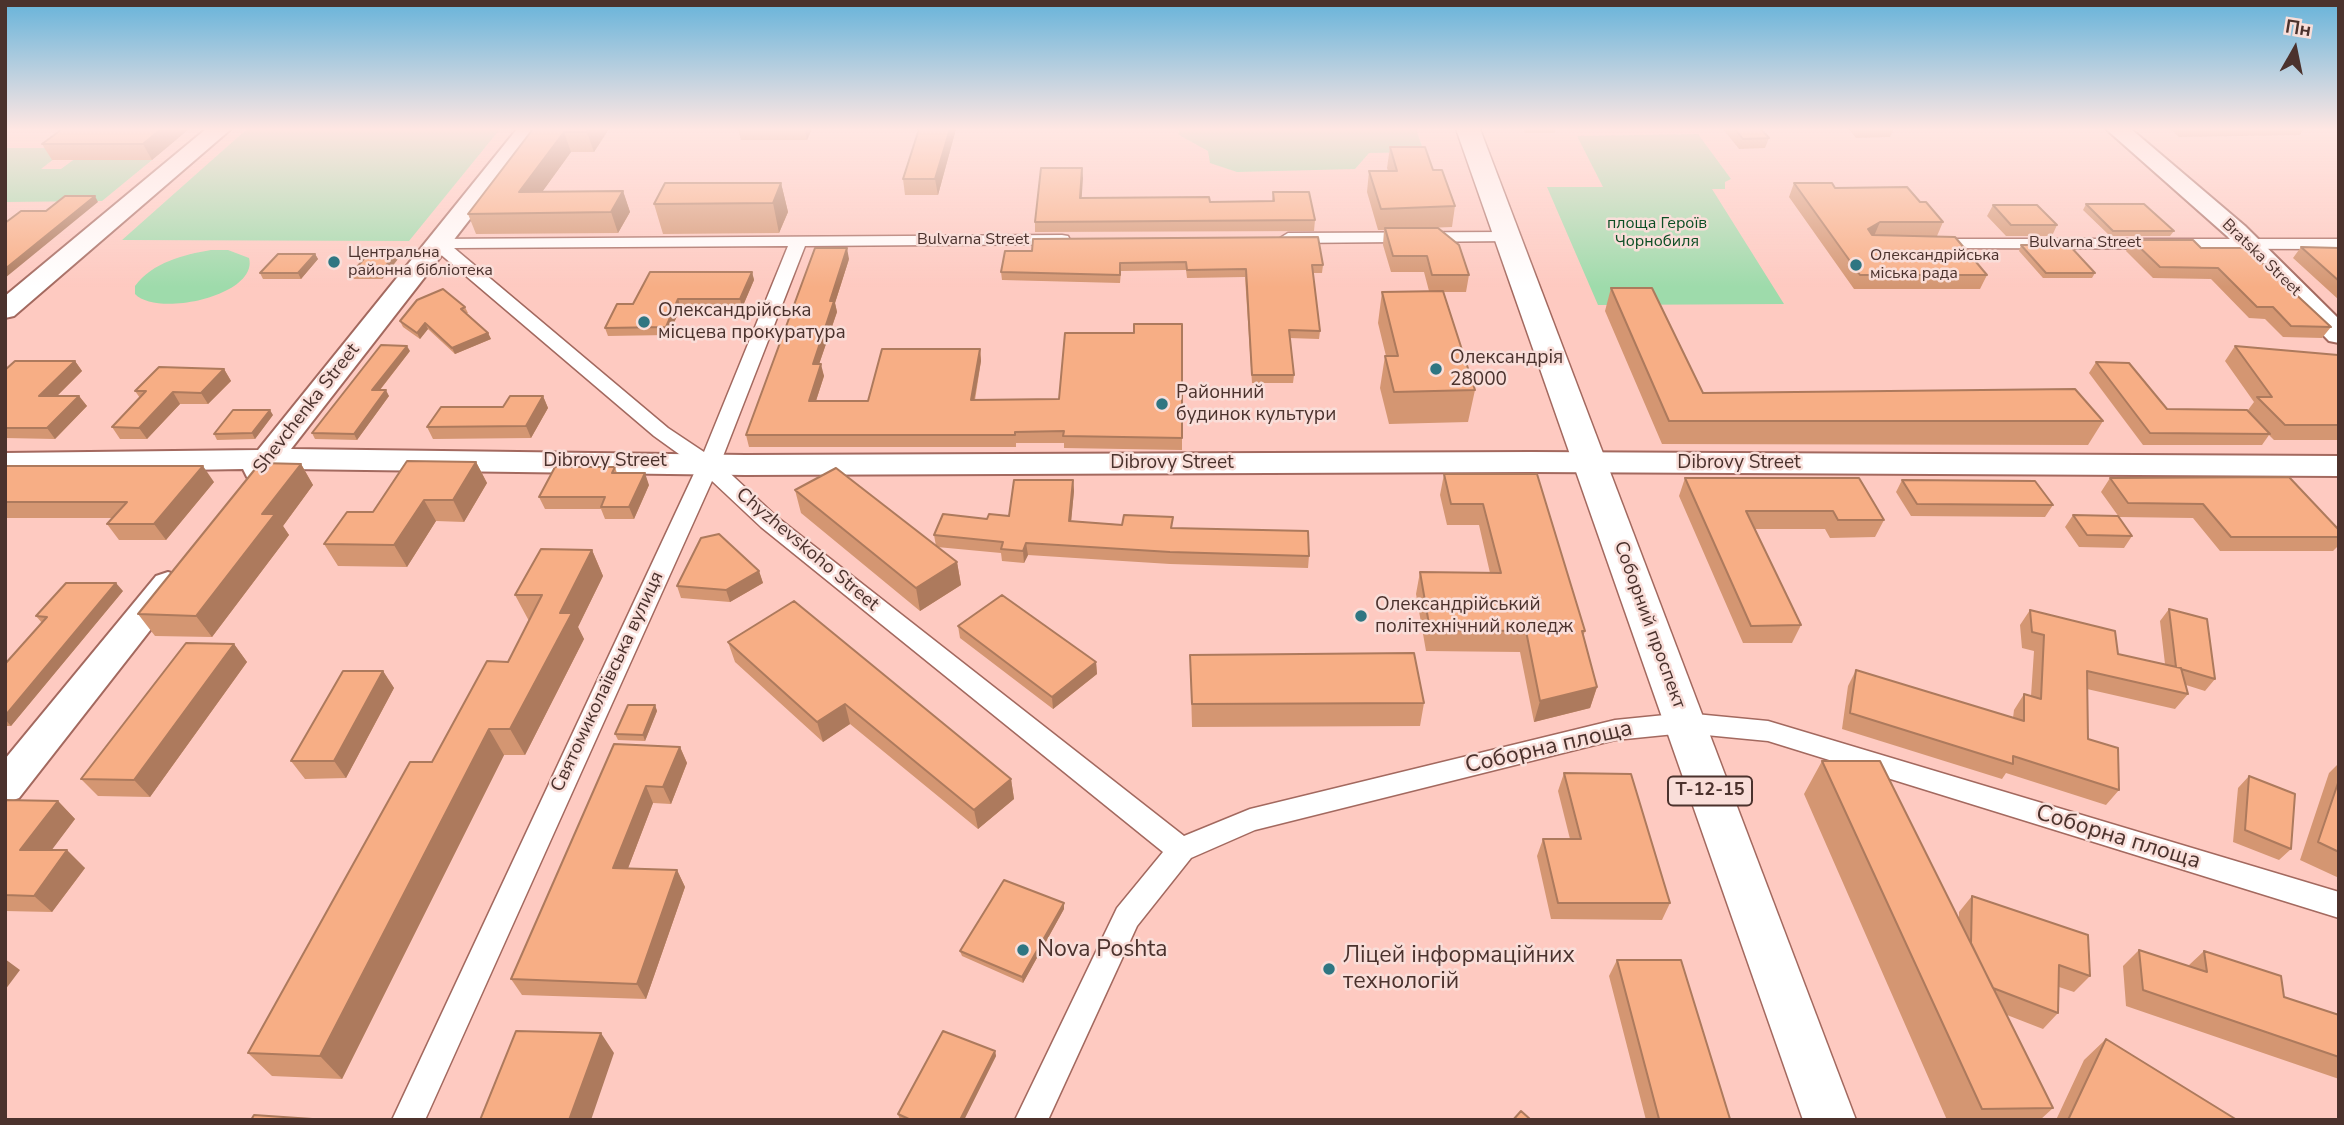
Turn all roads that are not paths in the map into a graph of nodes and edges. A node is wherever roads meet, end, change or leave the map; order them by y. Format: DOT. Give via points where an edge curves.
graph roads {
  1 [pos="158,182"];
  2 [pos="487,182"];
  3 [pos="1487,182"];
  4 [pos="2178,182"];
  5 [pos="1508,237"];
  6 [pos="1269,239"];
  7 [pos="1076,240"];
  8 [pos="799,241"];
  9 [pos="438,243"];
  10 [pos="2249,243"];
  11 [pos="1915,244"];
  12 [pos="2339,244"];
  13 [pos="5,310"];
  14 [pos="2339,335"];
  15 [pos="267,460"];
  16 [pos="5,463"];
  17 [pos="1590,463"];
  18 [pos="707,464"];
  19 [pos="2339,466"];
  20 [pos="240,493"];
  21 [pos="189,557"];
  22 [pos="1685,723"];
  23 [pos="5,787"];
  24 [pos="1181,850"];
  25 [pos="2339,905"];
  26 [pos="408,1120"];
  27 [pos="1031,1120"];
  28 [pos="1830,1120"];
  1 -- 13 [label="street"];
  2 -- 9 [label="street, Shevchenka Street"];
  3 -- 5 [label="main road, Соборний проспект / Т-12-15"];
  4 -- 10 [label="street, Bratska Street"];
  5 -- 6 [label="street"];
  5 -- 17 [label="main road, Соборний проспект / Т-12-15"];
  7 -- 8 [label="street, Bulvarna Street"];
  8 -- 9 [label="street, Bulvarna Street"];
  8 -- 18 [label="street, Святомиколаївська вулиця" via="727,425"];
  9 -- 15 [label="street, Shevchenka Street"];
  9 -- 18 [label="street, Chyzhevskoho Street" via="661,432"];
  10 -- 11 [label="street, Bulvarna Street"];
  10 -- 12 [label="street, Bulvarna Street"];
  10 -- 14 [label="street, Bratska Street"];
  15 -- 16 [label="street, Dibrovy Street"];
  15 -- 18 [label="street, Dibrovy Street"];
  15 -- 20 [label="street, Shevchenka Street"];
  17 -- 18 [label="street, Dibrovy Street"];
  17 -- 19 [label="street, Dibrovy Street"];
  17 -- 22 [label="main road, Соборний проспект / Т-12-15"];
  18 -- 24 [label="street, Chyzhevskoho Street" via="763,517"];
  18 -- 26 [label="street, Святомиколаївська вулиця"];
  21 -- 23 [label="street"];
  22 -- 24 [label="street, Соборна площа" via="1615,730 1250,820"];
  22 -- 25 [label="street, Соборна площа" via="1768,731"];
  22 -- 28 [label="main road, Соборний проспект / Т-12-15"];
  24 -- 27 [label="street, Соборна площа" via="1127,917"];
}
